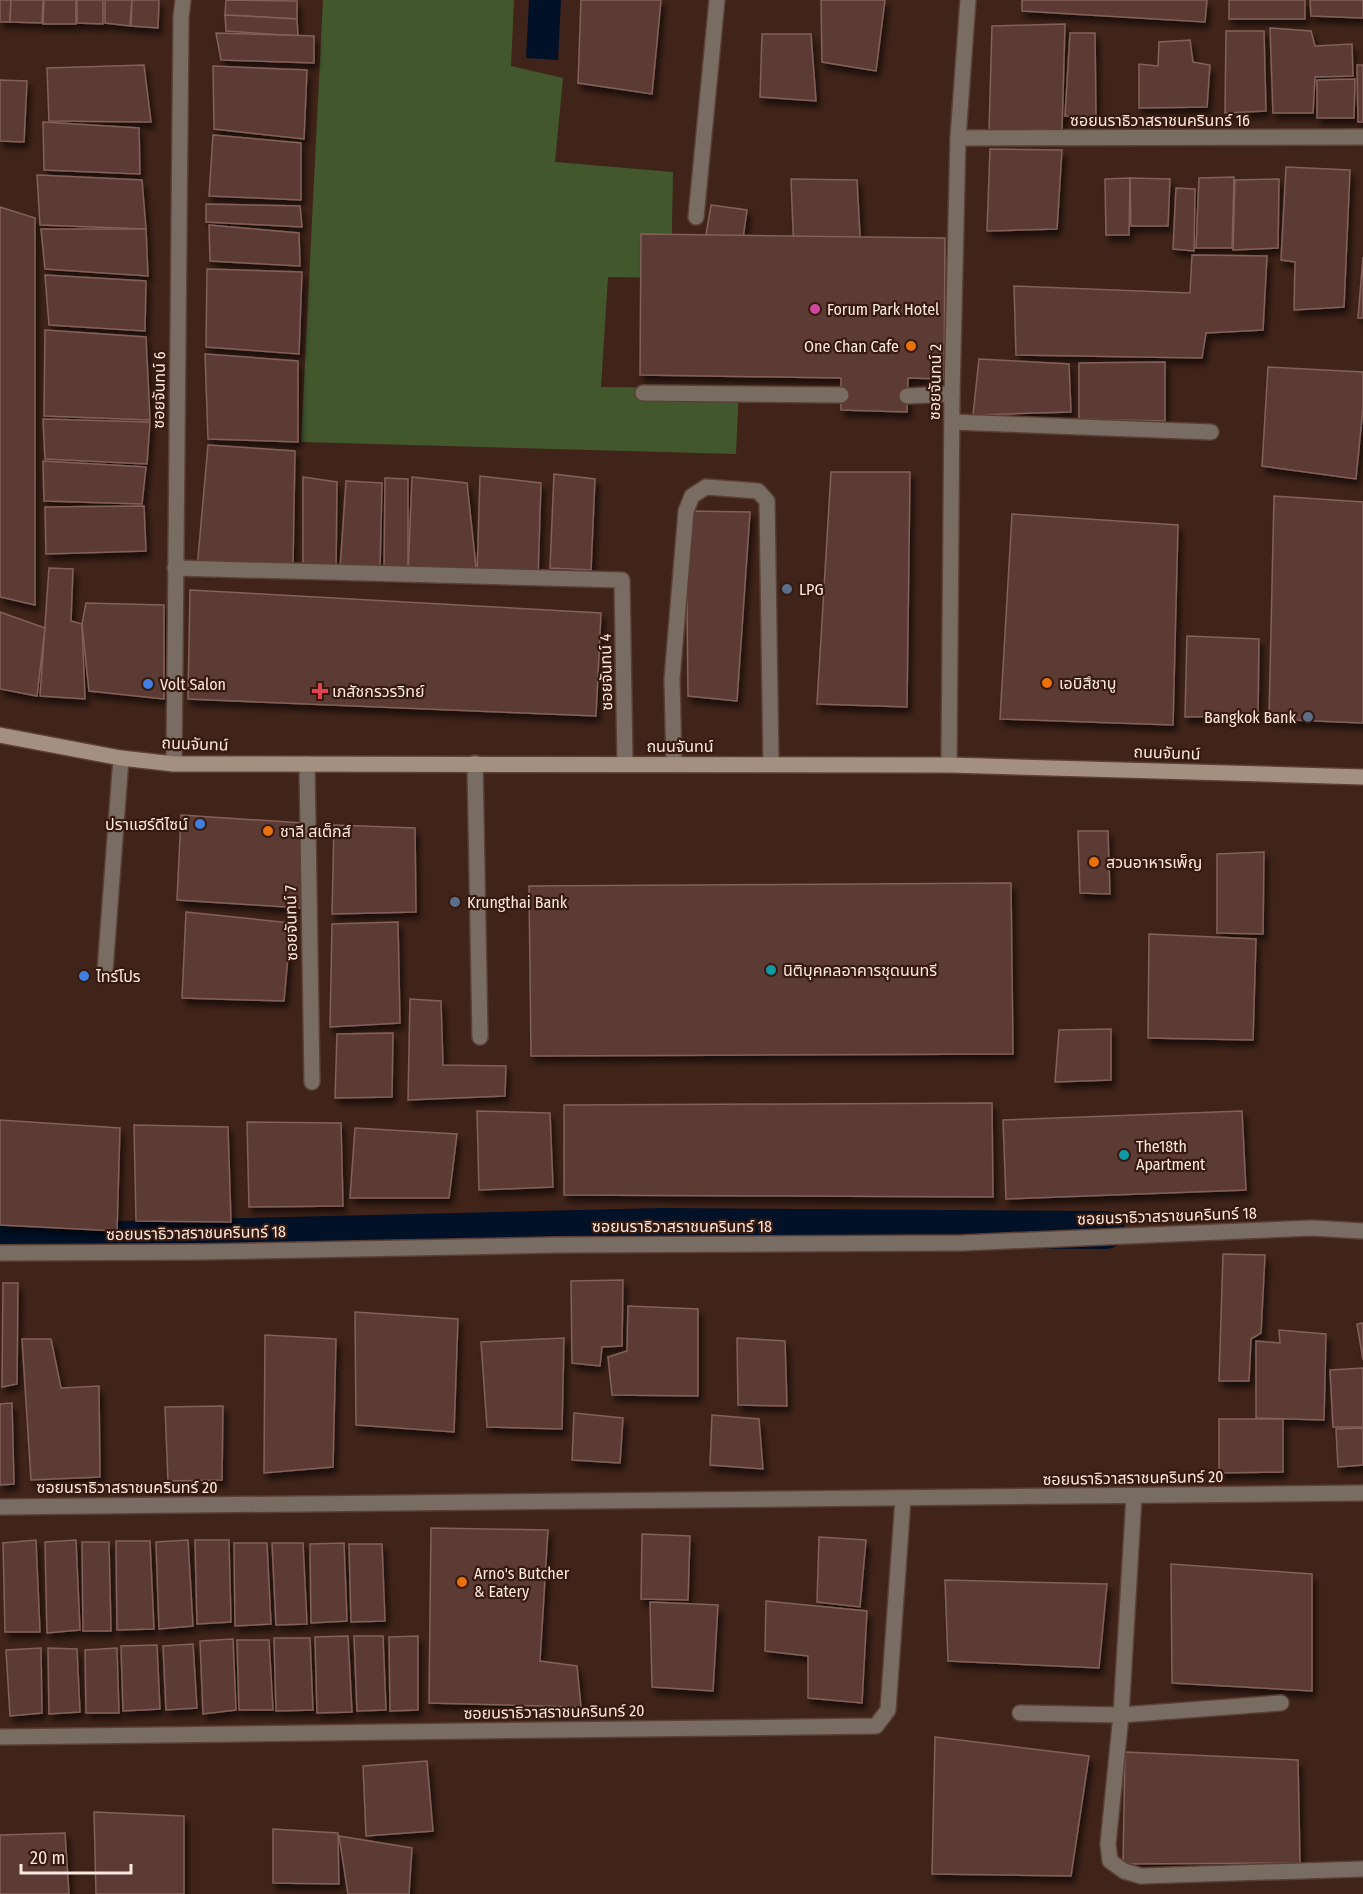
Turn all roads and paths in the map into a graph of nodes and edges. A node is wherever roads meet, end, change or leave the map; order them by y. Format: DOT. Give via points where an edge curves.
graph roads {
  1 [pos="183,0"];
  2 [pos="717,0"];
  3 [pos="968,0"];
  4 [pos="1363,137"];
  5 [pos="958,138"];
  6 [pos="696,217"];
  7 [pos="643,393"];
  8 [pos="952,394"];
  9 [pos="841,395"];
  10 [pos="907,396"];
  11 [pos="952,422"];
  12 [pos="1210,432"];
  13 [pos="176,568"];
  14 [pos="0,735"];
  15 [pos="121,758"];
  16 [pos="475,763"];
  17 [pos="174,764"];
  18 [pos="307,764"];
  19 [pos="625,764"];
  20 [pos="674,764"];
  21 [pos="771,764"];
  22 [pos="949,765"];
  23 [pos="1363,777"];
  24 [pos="105,971"];
  25 [pos="480,1037"];
  26 [pos="312,1082"];
  27 [pos="1363,1231"];
  28 [pos="0,1253"];
  29 [pos="1363,1493"];
  30 [pos="1134,1496"];
  31 [pos="903,1499"];
  32 [pos="0,1507"];
  33 [pos="1281,1703"];
  34 [pos="1020,1713"];
  35 [pos="1121,1715"];
  36 [pos="0,1737"];
  37 [pos="1363,1869"];
  1 -- 13 [label="street, ซอยจันทน์ 6"];
  2 -- 6 [label="street"];
  3 -- 5 [label="street, ซอยจันทน์ 2"];
  4 -- 5 [label="street, ซอยนราธิวาสราชนครินทร์ 16"];
  5 -- 8 [label="street, ซอยจันทน์ 2"];
  7 -- 9 [label="street"];
  8 -- 10 [label="street"];
  8 -- 11 [label="street, ซอยจันทน์ 2"];
  11 -- 12 [label="street"];
  11 -- 22 [label="street, ซอยจันทน์ 2"];
  13 -- 17 [label="street, ซอยจันทน์ 6"];
  13 -- 19 [label="street, ซอยจันทน์ 4" via="622,580"];
  14 -- 15 [label="main road, ถนนจันทน์"];
  15 -- 17 [label="main road, ถนนจันทน์"];
  15 -- 24 [label="street"];
  16 -- 18 [label="main road, ถนนจันทน์"];
  16 -- 19 [label="main road, ถนนจันทน์"];
  16 -- 25 [label="street"];
  17 -- 18 [label="main road, ถนนจันทน์"];
  18 -- 26 [label="street, ซอยจันทน์ 7"];
  19 -- 20 [label="main road, ถนนจันทน์"];
  20 -- 21 [label="main road, ถนนจันทน์"];
  20 -- 21 [label="street" via="672,679 686,511 692,496 706,487 758,491 767,501"];
  21 -- 22 [label="main road, ถนนจันทน์"];
  22 -- 23 [label="main road, ถนนจันทน์"];
  27 -- 28 [label="street, ซอยนราธิวาสราชนครินทร์ 18" via="1312,1228 962,1243"];
  29 -- 30 [label="street, ซอยนราธิวาสราชนครินทร์ 20"];
  30 -- 31 [label="street, ซอยนราธิวาสราชนครินทร์ 20"];
  30 -- 35 [label="street"];
  31 -- 32 [label="street, ซอยนราธิวาสราชนครินทร์ 20"];
  31 -- 36 [label="street, ซอยนราธิวาสราชนครินทร์ 20" via="888,1710 876,1726"];
  33 -- 35 [label="street"];
  34 -- 35 [label="street"];
  35 -- 37 [label="street" via="1108,1844 1110,1861 1124,1871 1141,1876"];
}
